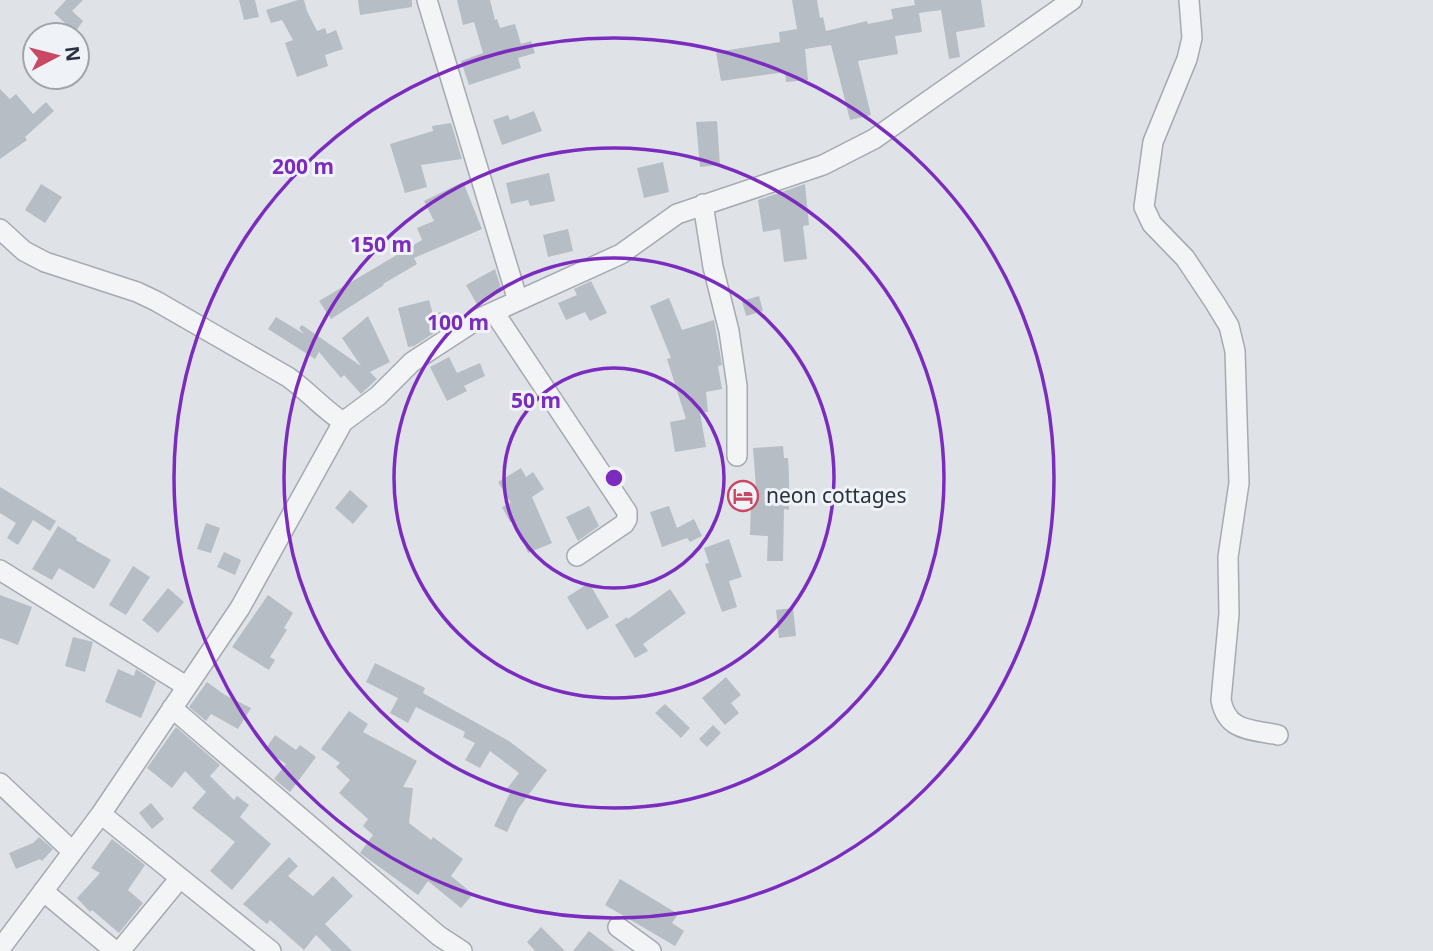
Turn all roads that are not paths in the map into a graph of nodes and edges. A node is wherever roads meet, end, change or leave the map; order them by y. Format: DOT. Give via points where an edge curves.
graph roads {
  1 [pos="426,0"];
  2 [pos="1072,0"];
  3 [pos="1189,0"];
  4 [pos="704,204"];
  5 [pos="0,229"];
  6 [pos="518,301"];
  7 [pos="494,312"];
  8 [pos="343,422"];
  9 [pos="737,456"];
  10 [pos="578,556"];
  11 [pos="0,570"];
  12 [pos="186,686"];
  13 [pos="172,708"];
  14 [pos="1278,735"];
  15 [pos="0,783"];
  16 [pos="101,814"];
  17 [pos="72,851"];
  18 [pos="180,878"];
  19 [pos="43,891"];
  20 [pos="618,927"];
  21 [pos="0,949"];
  22 [pos="118,951"];
  23 [pos="271,951"];
  24 [pos="462,951"];
  25 [pos="651,951"];
  1 -- 6 [label="street"];
  2 -- 4 [label="street" via="874,139 823,165"];
  3 -- 14 [label="street" via="1192,38 1153,142 1144,207 1152,225 1185,258 1229,326 1235,351 1239,483 1228,557 1229,614 1221,701 1234,726"];
  4 -- 6 [label="street" via="677,214 621,254"];
  4 -- 9 [label="street" via="737,386"];
  5 -- 8 [label="street" via="23,251 46,262 156,301 288,377"];
  6 -- 7 [label="street"];
  7 -- 8 [label="street" via="412,362"];
  7 -- 10 [label="street" via="627,512 624,524"];
  8 -- 12 [label="street" via="240,608"];
  11 -- 12 [label="street"];
  12 -- 13 [label="street"];
  13 -- 16 [label="street"];
  13 -- 24 [label="street"];
  15 -- 17 [label="street"];
  16 -- 17 [label="street"];
  16 -- 18 [label="street"];
  17 -- 19 [label="street"];
  18 -- 22 [label="street"];
  18 -- 23 [label="street"];
  19 -- 21 [label="street"];
  19 -- 22 [label="street"];
  20 -- 25 [label="street"];
}
